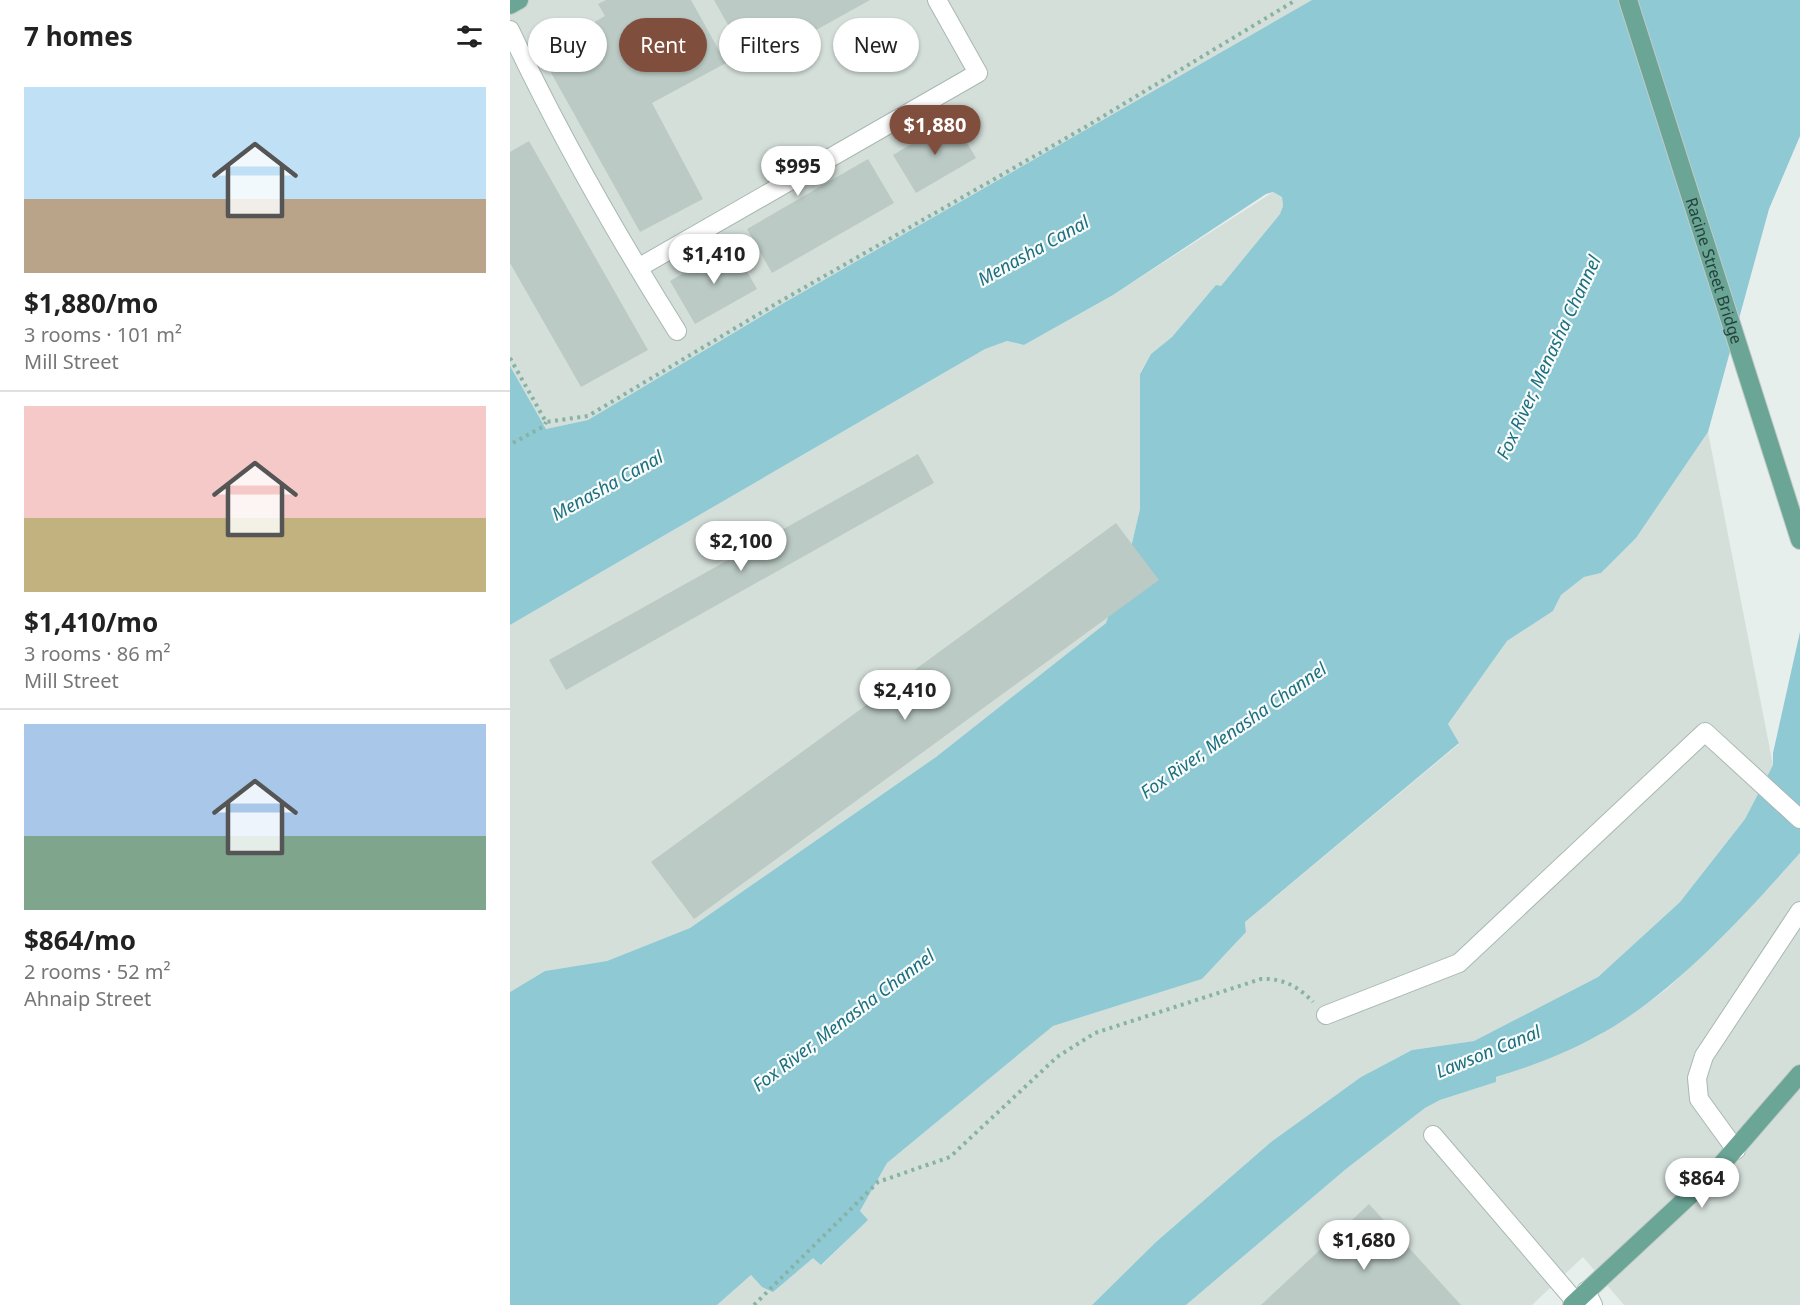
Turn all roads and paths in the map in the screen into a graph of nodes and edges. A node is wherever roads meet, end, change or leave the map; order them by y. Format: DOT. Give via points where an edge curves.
graph roads {
  1 [pos="519,0"];
  2 [pos="937,0"];
  3 [pos="1296,0"];
  4 [pos="1628,0"];
  5 [pos="510,5"];
  6 [pos="510,30"];
  7 [pos="638,268"];
  8 [pos="677,331"];
  9 [pos="510,358"];
  10 [pos="546,422"];
  11 [pos="513,443"];
  12 [pos="1800,540"];
  13 [pos="1800,819"];
  14 [pos="1800,911"];
  15 [pos="1326,1015"];
  16 [pos="1799,1073"];
  17 [pos="1433,1135"];
  18 [pos="1736,1150"];
  19 [pos="1581,1301"];
  20 [pos="753,1305"];
  1 -- 5 [label="main road"];
  2 -- 7 [label="street" via="978,73"];
  3 -- 10 [label="path" via="588,416"];
  4 -- 12 [label="main road, Racine Street Bridge"];
  6 -- 7 [label="street" via="531,76"];
  7 -- 8 [label="street"];
  9 -- 10 [label="path"];
  10 -- 11 [label="path"];
  13 -- 15 [label="street" via="1705,732 1459,963"];
  14 -- 18 [label="street" via="1704,1056 1697,1078 1699,1099"];
  15 -- 20 [label="path" via="1301,990 1285,982 1261,979 1095,1034 1057,1057 950,1157 878,1182"];
  16 -- 18 [label="main road"];
  17 -- 19 [label="street"];
  18 -- 19 [label="main road"];
}
